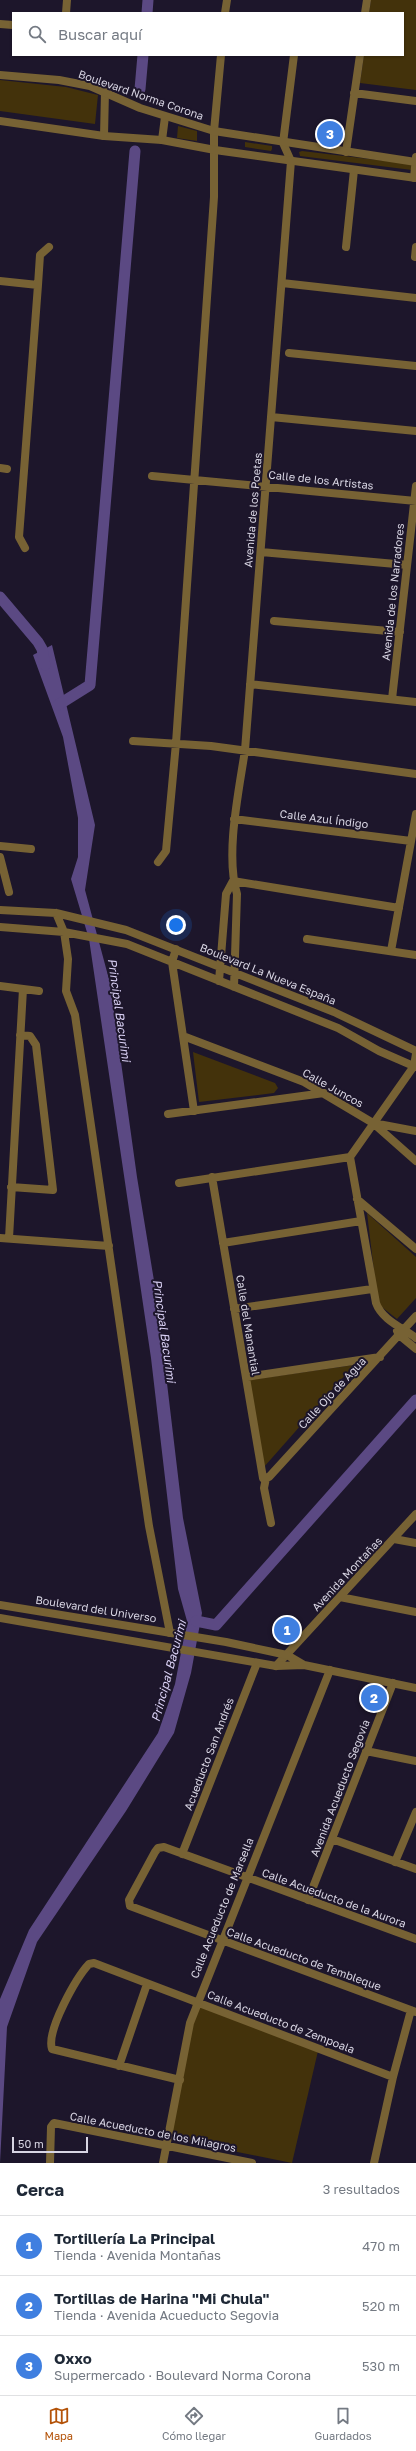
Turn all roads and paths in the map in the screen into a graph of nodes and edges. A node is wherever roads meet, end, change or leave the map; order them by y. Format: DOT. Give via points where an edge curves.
graph roads {
  1 [pos="67,0"];
  2 [pos="227,0"];
  3 [pos="367,0"];
  4 [pos="66,12"];
  5 [pos="225,12"];
  6 [pos="365,12"];
  7 [pos="0,24"];
  8 [pos="12,25"];
  9 [pos="222,56"];
  10 [pos="294,56"];
  11 [pos="360,56"];
  12 [pos="0,75"];
  13 [pos="105,91"];
  14 [pos="354,93"];
  15 [pos="416,101"];
  16 [pos="165,117"];
  17 [pos="0,121"];
  18 [pos="214,131"];
  19 [pos="104,136"];
  20 [pos="162,140"];
  21 [pos="283,143"];
  22 [pos="215,150"];
  23 [pos="346,152"];
  24 [pos="416,160"];
  25 [pos="292,161"];
  26 [pos="354,170"];
  27 [pos="415,178"];
  28 [pos="49,247"];
  29 [pos="346,247"];
  30 [pos="416,247"];
  31 [pos="415,257"];
  32 [pos="0,281"];
  33 [pos="282,283"];
  34 [pos="38,285"];
  35 [pos="416,298"];
  36 [pos="289,354"];
  37 [pos="416,366"];
  38 [pos="271,417"];
  39 [pos="416,431"];
  40 [pos="152,476"];
  41 [pos="195,479"];
  42 [pos="266,486"];
  43 [pos="416,486"];
  44 [pos="415,501"];
  45 [pos="26,548"];
  46 [pos="261,552"];
  47 [pos="407,565"];
  48 [pos="274,621"];
  49 [pos="400,632"];
  50 [pos="250,684"];
  51 [pos="392,699"];
  52 [pos="416,702"];
  53 [pos="134,741"];
  54 [pos="176,743"];
  55 [pos="245,750"];
  56 [pos="416,774"];
  57 [pos="416,814"];
  58 [pos="234,819"];
  59 [pos="411,841"];
  60 [pos="0,846"];
  61 [pos="31,849"];
  62 [pos="0,857"];
  63 [pos="158,862"];
  64 [pos="233,881"];
  65 [pos="9,892"];
  66 [pos="399,908"];
  67 [pos="0,910"];
  68 [pos="56,913"];
  69 [pos="0,927"];
  70 [pos="68,933"];
  71 [pos="307,939"];
  72 [pos="176,949"];
  73 [pos="391,951"];
  74 [pos="416,955"];
  75 [pos="172,962"];
  76 [pos="219,966"];
  77 [pos="235,972"];
  78 [pos="219,980"];
  79 [pos="0,986"];
  80 [pos="234,987"];
  81 [pos="23,989"];
  82 [pos="39,990"];
  83 [pos="20,1035"];
  84 [pos="184,1036"];
  85 [pos="416,1052"];
  86 [pos="415,1066"];
  87 [pos="324,1094"];
  88 [pos="194,1111"];
  89 [pos="168,1114"];
  90 [pos="373,1123"];
  91 [pos="416,1131"];
  92 [pos="350,1156"];
  93 [pos="416,1161"];
  94 [pos="212,1178"];
  95 [pos="179,1183"];
  96 [pos="11,1187"];
  97 [pos="357,1199"];
  98 [pos="361,1222"];
  99 [pos="0,1238"];
  100 [pos="9,1238"];
  101 [pos="223,1243"];
  102 [pos="109,1246"];
  103 [pos="416,1249"];
  104 [pos="372,1289"];
  105 [pos="234,1309"];
  106 [pos="416,1316"];
  107 [pos="401,1332"];
  108 [pos="416,1338"];
  109 [pos="416,1349"];
  110 [pos="380,1357"];
  111 [pos="246,1377"];
  112 [pos="264,1477"];
  113 [pos="416,1514"];
  114 [pos="271,1523"];
  115 [pos="394,1539"];
  116 [pos="416,1543"];
  117 [pos="340,1597"];
  118 [pos="0,1605"];
  119 [pos="416,1612"];
  120 [pos="0,1618"];
  121 [pos="170,1633"];
  122 [pos="226,1642"];
  123 [pos="287,1655"];
  124 [pos="222,1656"];
  125 [pos="257,1663"];
  126 [pos="304,1665"];
  127 [pos="276,1666"];
  128 [pos="330,1670"];
  129 [pos="393,1683"];
  130 [pos="416,1688"];
  131 [pos="366,1752"];
  132 [pos="416,1761"];
  133 [pos="416,1812"];
  134 [pos="332,1839"];
  135 [pos="182,1854"];
  136 [pos="395,1862"];
  137 [pos="416,1869"];
  138 [pos="247,1877"];
  139 [pos="130,1897"];
  140 [pos="308,1900"];
  141 [pos="416,1939"];
  142 [pos="221,1940"];
  143 [pos="147,1984"];
  144 [pos="197,2002"];
  145 [pos="413,2011"];
  146 [pos="119,2066"];
  147 [pos="393,2077"];
  148 [pos="180,2080"];
  149 [pos="167,2146"];
  150 [pos="50,2163"];
  151 [pos="163,2163"];
  152 [pos="252,2163"];
  153 [pos="374,2163"];
  1 -- 4 [label="street"];
  2 -- 5 [label="street"];
  3 -- 6 [label="street"];
  7 -- 8 [label="street"];
  9 -- 18 [label="street"];
  10 -- 21 [label="street"];
  11 -- 14 [label="street"];
  12 -- 13 [label="street, Boulevard Norma Corona" via="59,80"];
  13 -- 16 [label="street, Boulevard Norma Corona"];
  13 -- 19 [label="street"];
  14 -- 15 [label="street"];
  14 -- 23 [label="street"];
  16 -- 18 [label="street, Boulevard Norma Corona"];
  16 -- 20 [label="street"];
  17 -- 19 [label="street"];
  18 -- 21 [label="street, Boulevard Norma Corona"];
  18 -- 22 [label="street"];
  19 -- 20 [label="street"];
  20 -- 22 [label="street"];
  21 -- 23 [label="street, Boulevard Norma Corona"];
  21 -- 25 [label="street"];
  22 -- 25 [label="street"];
  22 -- 41 [label="street"];
  23 -- 24 [label="street, Boulevard Norma Corona"];
  24 -- 27 [label="street"];
  25 -- 26 [label="street"];
  25 -- 33 [label="street, Avenida de los Poetas"];
  26 -- 27 [label="street"];
  26 -- 29 [label="street"];
  28 -- 34 [label="street" via="40,255"];
  30 -- 31 [label="street"];
  32 -- 34 [label="street"];
  33 -- 35 [label="street"];
  33 -- 38 [label="street, Avenida de los Poetas"];
  34 -- 45 [label="street" via="19,537"];
  36 -- 37 [label="street"];
  38 -- 39 [label="street"];
  38 -- 42 [label="street, Avenida de los Poetas"];
  40 -- 41 [label="street, Calle de los Artistas"];
  41 -- 42 [label="street, Calle de los Artistas"];
  41 -- 54 [label="street"];
  42 -- 44 [label="street, Calle de los Artistas"];
  42 -- 46 [label="street, Avenida de los Poetas"];
  43 -- 44 [label="street, Avenida de los Narradores"];
  44 -- 47 [label="street, Avenida de los Narradores"];
  46 -- 47 [label="street"];
  46 -- 50 [label="street, Avenida de los Poetas"];
  47 -- 49 [label="street, Avenida de los Narradores"];
  48 -- 49 [label="street"];
  49 -- 51 [label="street, Avenida de los Narradores"];
  50 -- 51 [label="street"];
  50 -- 55 [label="street, Avenida de los Poetas"];
  51 -- 52 [label="street"];
  53 -- 54 [label="street"];
  54 -- 55 [label="street"];
  54 -- 63 [label="street" via="166,851"];
  55 -- 56 [label="street"];
  55 -- 58 [label="street, Avenida de los Poetas"];
  57 -- 59 [label="street"];
  58 -- 59 [label="street, Calle Azul Índigo"];
  58 -- 64 [label="street, Avenida de los Poetas"];
  59 -- 66 [label="street"];
  60 -- 61 [label="street"];
  62 -- 65 [label="street"];
  64 -- 66 [label="street"];
  64 -- 76 [label="street, Avenida de los Poetas" via="226,894"];
  64 -- 77 [label="street, Avenida de los Poetas" via="237,894"];
  66 -- 73 [label="street"];
  67 -- 68 [label="street, Boulevard La Nueva España"];
  68 -- 70 [label="street"];
  68 -- 72 [label="street, Boulevard La Nueva España" via="126,930"];
  69 -- 70 [label="street"];
  70 -- 75 [label="street" via="113,941"];
  70 -- 102 [label="street" via="66,987 76,1015"];
  71 -- 73 [label="street"];
  72 -- 75 [label="street"];
  72 -- 76 [label="street, Boulevard La Nueva España"];
  73 -- 74 [label="street"];
  75 -- 78 [label="street"];
  75 -- 84 [label="street"];
  76 -- 77 [label="street, Boulevard La Nueva España"];
  76 -- 78 [label="street, Avenida de los Poetas"];
  77 -- 80 [label="street, Avenida de los Poetas"];
  77 -- 85 [label="street, Boulevard La Nueva España" via="334,1012"];
  78 -- 80 [label="street"];
  79 -- 81 [label="street"];
  80 -- 86 [label="street" via="338,1028"];
  81 -- 82 [label="street"];
  81 -- 83 [label="street"];
  83 -- 96 [label="street"];
  83 -- 96 [label="street" via="30,1036 36,1046 53,1190"];
  84 -- 87 [label="street, Calle Juncos" via="304,1082"];
  84 -- 88 [label="street"];
  85 -- 86 [label="street"];
  86 -- 90 [label="street"];
  87 -- 88 [label="street"];
  87 -- 90 [label="street, Calle Juncos"];
  88 -- 89 [label="street"];
  90 -- 91 [label="street"];
  90 -- 92 [label="street"];
  90 -- 93 [label="street, Calle Juncos"];
  92 -- 94 [label="street"];
  92 -- 97 [label="street"];
  94 -- 95 [label="street"];
  94 -- 101 [label="street, Calle del Manantial"];
  96 -- 100 [label="street"];
  97 -- 98 [label="street"];
  97 -- 103 [label="street"];
  98 -- 101 [label="street"];
  98 -- 104 [label="street"];
  99 -- 100 [label="street"];
  100 -- 102 [label="street"];
  101 -- 105 [label="street, Calle del Manantial"];
  102 -- 121 [label="street" via="149,1526"];
  104 -- 105 [label="street"];
  104 -- 107 [label="street" via="379,1310"];
  105 -- 111 [label="street, Calle del Manantial"];
  106 -- 107 [label="street, Calle Ojo de Agua"];
  107 -- 108 [label="street"];
  107 -- 109 [label="street"];
  107 -- 110 [label="street, Calle Ojo de Agua"];
  110 -- 111 [label="street"];
  110 -- 112 [label="street, Calle Ojo de Agua"];
  111 -- 112 [label="street, Calle del Manantial"];
  112 -- 114 [label="street, Calle del Manantial"];
  113 -- 115 [label="street, Avenida Montañas"];
  115 -- 116 [label="street"];
  115 -- 117 [label="street, Avenida Montañas"];
  117 -- 119 [label="street"];
  117 -- 123 [label="street, Avenida Montañas"];
  118 -- 121 [label="street, Boulevard del Universo"];
  120 -- 124 [label="street, Boulevard del Universo"];
  121 -- 122 [label="street, Boulevard del Universo"];
  122 -- 123 [label="street, Boulevard del Universo"];
  122 -- 124 [label="street"];
  123 -- 126 [label="street, Boulevard del Universo"];
  123 -- 127 [label="street, Avenida Montañas"];
  124 -- 125 [label="street, Boulevard del Universo"];
  125 -- 127 [label="street, Boulevard del Universo"];
  125 -- 135 [label="street, Acueducto San Andrés"];
  126 -- 127 [label="street, Boulevard del Universo"];
  126 -- 128 [label="street, Boulevard del Universo"];
  128 -- 129 [label="street, Boulevard del Universo"];
  128 -- 138 [label="street, Calle Acueducto de Marsella"];
  129 -- 130 [label="street, Boulevard del Universo"];
  129 -- 131 [label="street, Avenida Acueducto Segovia"];
  131 -- 132 [label="street"];
  131 -- 134 [label="street, Avenida Acueducto Segovia"];
  133 -- 136 [label="street"];
  134 -- 136 [label="street"];
  134 -- 140 [label="street, Avenida Acueducto Segovia"];
  135 -- 138 [label="street, Calle Acueducto de la Aurora"];
  135 -- 139 [label="street, Calle Acueducto de la Aurora" via="164,1847 158,1848"];
  136 -- 137 [label="street"];
  138 -- 140 [label="street, Calle Acueducto de la Aurora"];
  138 -- 142 [label="street, Calle Acueducto de Marsella"];
  139 -- 142 [label="street, Calle Acueducto de Tembleque" via="130,1906"];
  140 -- 141 [label="street, Calle Acueducto de la Aurora"];
  142 -- 144 [label="street, Calle Acueducto de Marsella"];
  142 -- 145 [label="street, Calle Acueducto de Tembleque"];
  143 -- 144 [label="street, Calle Acueducto de Zempoala"];
  143 -- 146 [label="street"];
  143 -- 146 [label="street, Calle Acueducto de Zempoala" via="94,1963 87,1966 62,2005 51,2045 54,2050"];
  144 -- 147 [label="street, Calle Acueducto de Zempoala"];
  144 -- 148 [label="street, Calle Acueducto de Marsella" via="190,2023"];
  145 -- 147 [label="street"];
  146 -- 148 [label="street"];
  147 -- 153 [label="street"];
  148 -- 149 [label="street, Calle Acueducto de Marsella"];
  149 -- 150 [label="street, Calle Acueducto de los Milagros" via="58,2123 51,2127"];
  149 -- 151 [label="street, Calle Acueducto de Marsella"];
  149 -- 152 [label="street, Calle Acueducto de los Milagros"];
}
